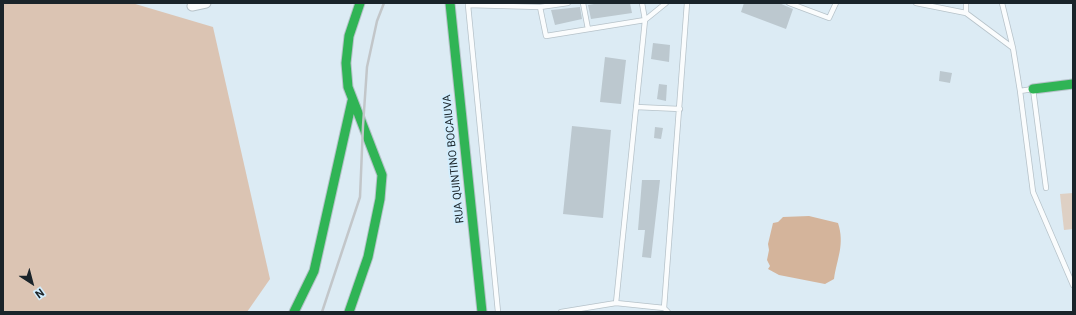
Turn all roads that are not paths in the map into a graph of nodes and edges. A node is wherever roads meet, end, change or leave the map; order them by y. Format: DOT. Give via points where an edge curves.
graph roads {
  1 [pos="206,3"];
  2 [pos="360,3"];
  3 [pos="450,3"];
  4 [pos="568,3"];
  5 [pos="583,3"];
  6 [pos="642,3"];
  7 [pos="666,3"];
  8 [pos="687,3"];
  9 [pos="789,3"];
  10 [pos="836,3"];
  11 [pos="916,3"];
  12 [pos="966,3"];
  13 [pos="1002,3"];
  14 [pos="468,4"];
  15 [pos="192,6"];
  16 [pos="540,7"];
  17 [pos="966,13"];
  18 [pos="645,20"];
  19 [pos="588,29"];
  20 [pos="1013,48"];
  21 [pos="1073,84"];
  22 [pos="1033,89"];
  23 [pos="1020,91"];
  24 [pos="352,101"];
  25 [pos="636,107"];
  26 [pos="680,109"];
  27 [pos="1046,188"];
  28 [pos="1073,285"];
  29 [pos="616,303"];
  30 [pos="666,310"];
  31 [pos="294,312"];
  32 [pos="349,312"];
  33 [pos="482,312"];
  34 [pos="498,312"];
  35 [pos="561,312"];
  1 -- 15 [label="street"];
  2 -- 24 [label="street" via="349,36 346,63"];
  3 -- 33 [label="street, RUA QUINTINO BOCAIUVA"];
  4 -- 16 [label="lane"];
  5 -- 19 [label="lane"];
  6 -- 18 [label="lane"];
  7 -- 18 [label="lane"];
  8 -- 26 [label="lane"];
  9 -- 10 [label="lane" via="829,18"];
  11 -- 17 [label="lane"];
  12 -- 17 [label="lane"];
  13 -- 20 [label="lane"];
  14 -- 16 [label="lane"];
  14 -- 34 [label="lane"];
  16 -- 19 [label="lane" via="546,36"];
  17 -- 20 [label="lane"];
  18 -- 19 [label="lane"];
  18 -- 25 [label="lane"];
  20 -- 23 [label="lane"];
  21 -- 22 [label="street"];
  22 -- 23 [label="lane"];
  22 -- 27 [label="lane"];
  23 -- 28 [label="lane" via="1033,192"];
  24 -- 31 [label="street" via="314,271"];
  24 -- 32 [label="street" via="382,175 380,200 368,257"];
  25 -- 26 [label="lane"];
  25 -- 29 [label="lane"];
  26 -- 30 [label="lane"];
  29 -- 30 [label="lane"];
  29 -- 35 [label="lane"];
}
